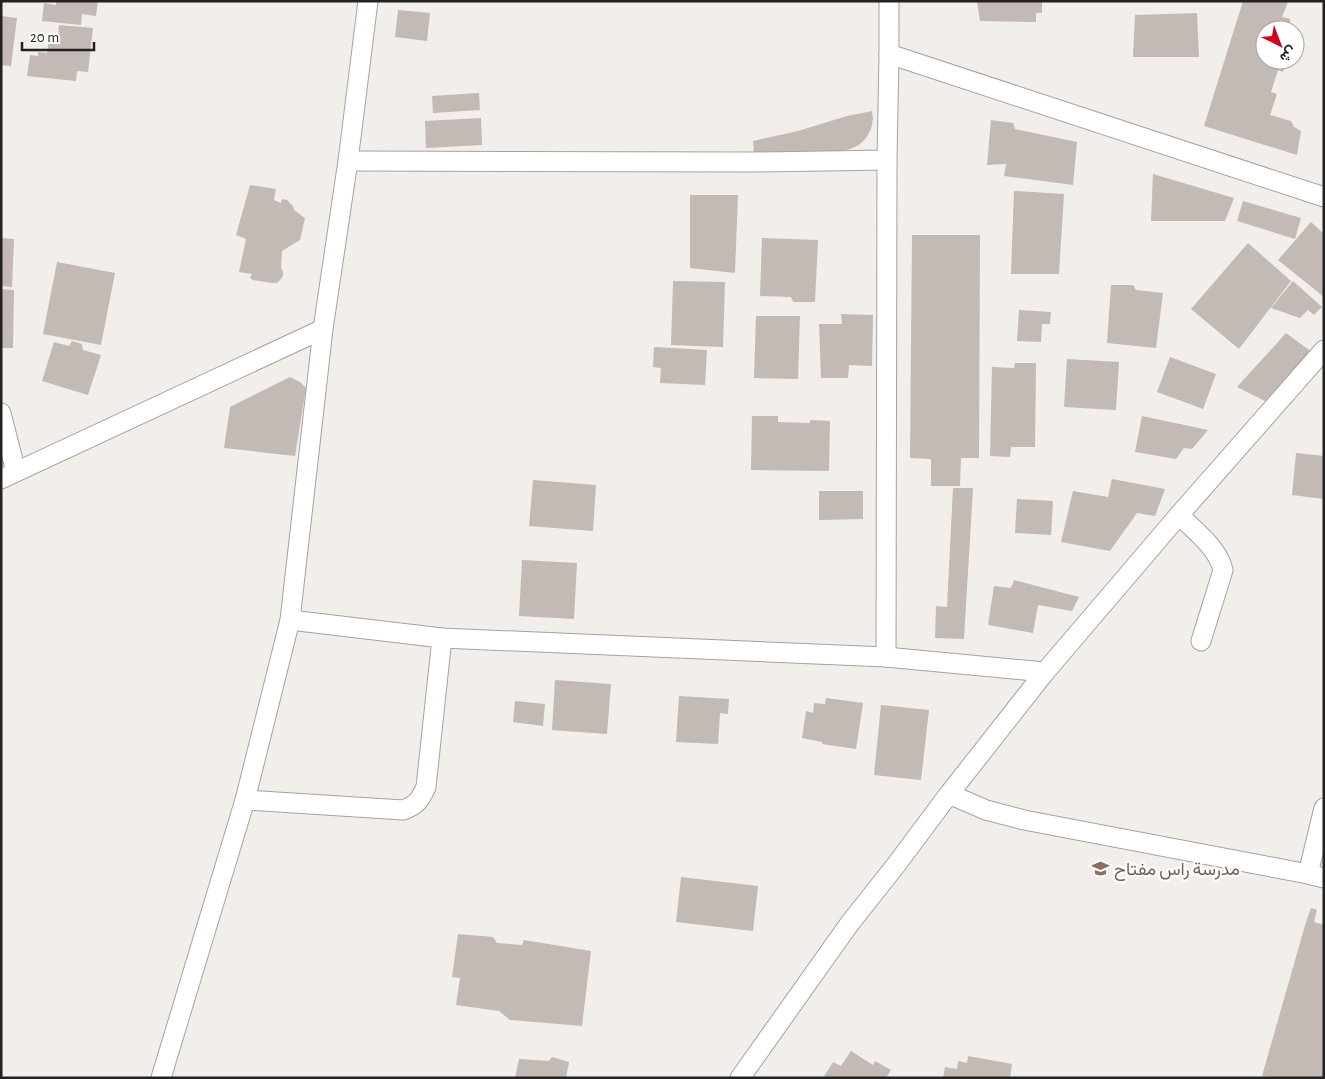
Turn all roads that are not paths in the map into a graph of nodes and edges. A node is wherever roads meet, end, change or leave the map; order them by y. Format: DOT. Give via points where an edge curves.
graph roads {
  1 [pos="368,1"];
  2 [pos="889,1"];
  3 [pos="889,54"];
  4 [pos="348,160"];
  5 [pos="887,160"];
  6 [pos="1324,196"];
  7 [pos="323,329"];
  8 [pos="1321,356"];
  9 [pos="1,413"];
  10 [pos="9,475"];
  11 [pos="1179,516"];
  12 [pos="290,620"];
  13 [pos="442,638"];
  14 [pos="1201,642"];
  15 [pos="886,657"];
  16 [pos="1045,672"];
  17 [pos="949,794"];
  18 [pos="245,800"];
  19 [pos="1324,808"];
  20 [pos="1316,876"];
  21 [pos="161,1078"];
  22 [pos="740,1078"];
  1 -- 4 [label="street"];
  2 -- 3 [label="street"];
  3 -- 5 [label="street"];
  3 -- 6 [label="street"];
  4 -- 5 [label="street"];
  4 -- 7 [label="street"];
  5 -- 15 [label="street"];
  7 -- 10 [label="street"];
  7 -- 12 [label="street"];
  8 -- 11 [label="street"];
  9 -- 10 [label="street"];
  11 -- 14 [label="street" via="1216,552 1224,570"];
  11 -- 16 [label="street"];
  12 -- 13 [label="street"];
  12 -- 18 [label="street"];
  13 -- 15 [label="street"];
  13 -- 18 [label="street" via="426,787 413,806 403,810"];
  15 -- 16 [label="street"];
  16 -- 17 [label="street"];
  17 -- 20 [label="street" via="986,810 1024,820"];
  17 -- 22 [label="street" via="850,924"];
  18 -- 21 [label="street"];
  19 -- 20 [label="street"];
}
